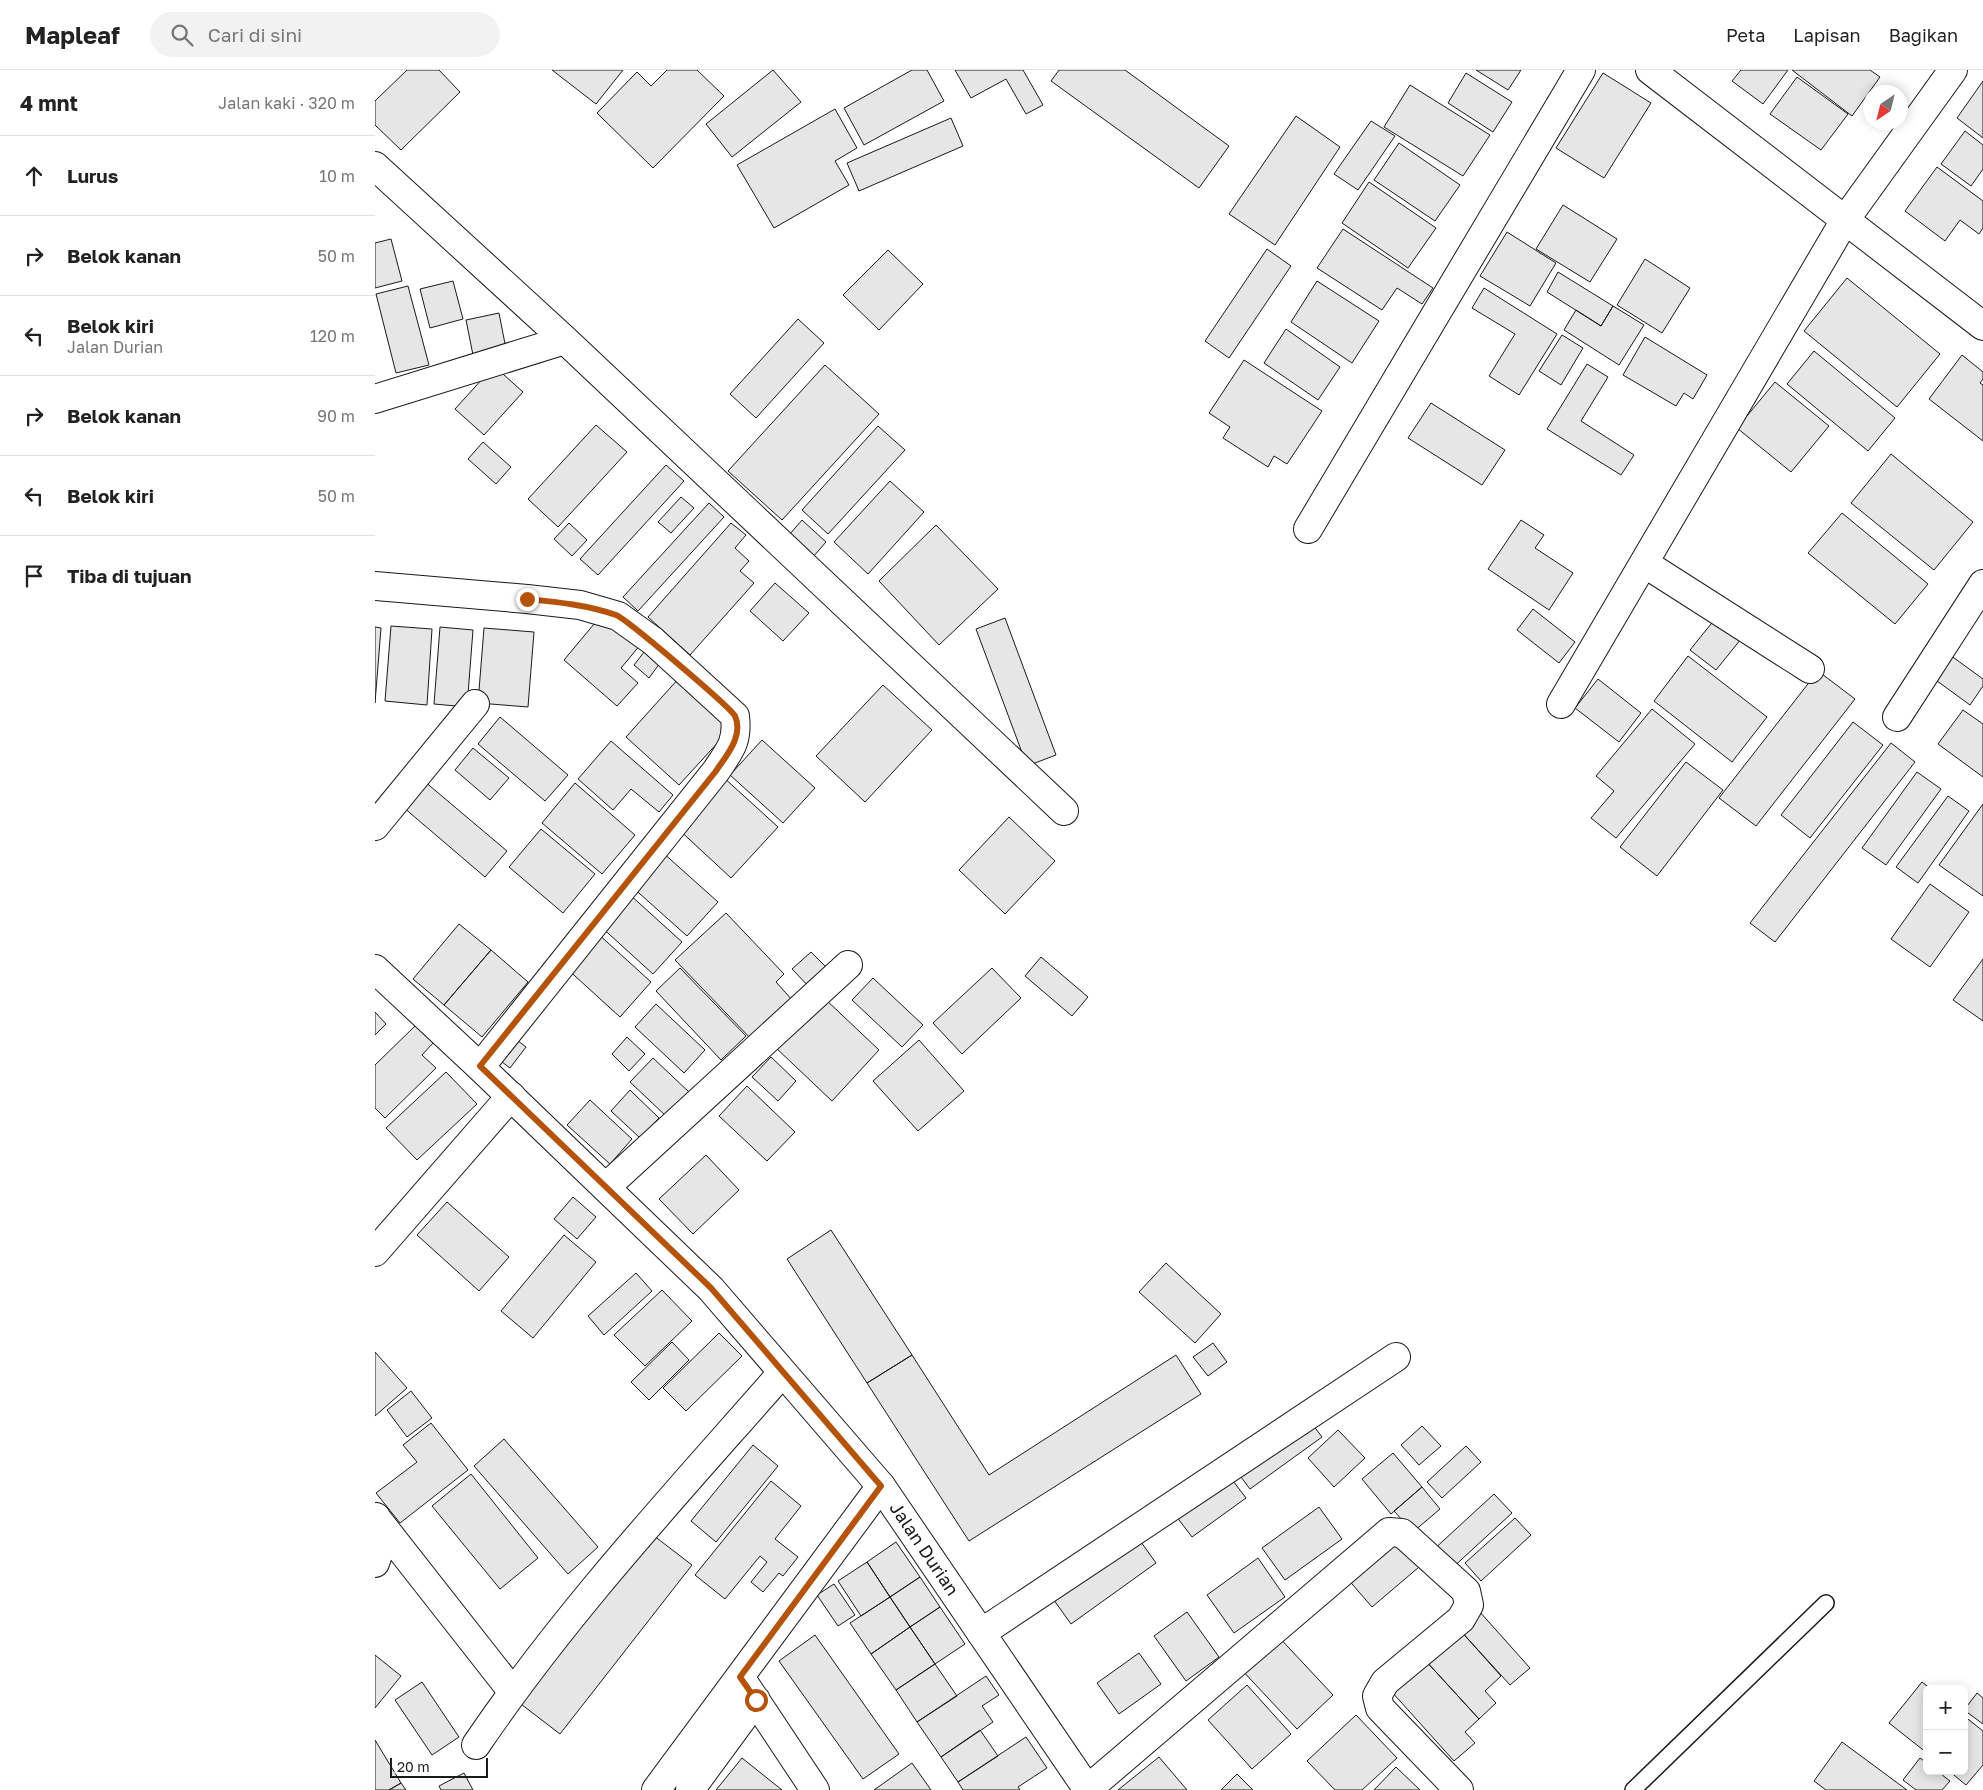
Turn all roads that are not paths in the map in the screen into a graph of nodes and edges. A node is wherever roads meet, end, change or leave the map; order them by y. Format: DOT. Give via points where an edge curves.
graph roads {
  1 [pos="1581,70"];
  2 [pos="1650,70"];
  3 [pos="1953,70"];
  4 [pos="375,166"];
  5 [pos="1845,220"];
  6 [pos="1983,326"];
  7 [pos="565,340"];
  8 [pos="375,400"];
  9 [pos="1308,529"];
  10 [pos="1645,563"];
  11 [pos="1983,584"];
  12 [pos="375,586"];
  13 [pos="1810,669"];
  14 [pos="475,704"];
  15 [pos="1561,704"];
  16 [pos="1897,717"];
  17 [pos="1064,810"];
  18 [pos="375,826"];
  19 [pos="848,965"];
  20 [pos="375,969"];
  21 [pos="480,1066"];
  22 [pos="511,1096"];
  23 [pos="606,1187"];
  24 [pos="375,1252"];
  25 [pos="1396,1357"];
  26 [pos="782,1373"];
  27 [pos="881,1486"];
  28 [pos="376,1517"];
  29 [pos="375,1563"];
  30 [pos="1826,1603"];
  31 [pos="981,1633"];
  32 [pos="740,1677"];
  33 [pos="512,1692"];
  34 [pos="756,1700"];
  35 [pos="476,1745"];
  36 [pos="656,1790"];
  37 [pos="690,1790"];
  38 [pos="815,1790"];
  39 [pos="1088,1790"];
  40 [pos="1459,1790"];
  41 [pos="1633,1790"];
  1 -- 9 [label="street"];
  2 -- 5 [label="street"];
  3 -- 5 [label="street"];
  4 -- 7 [label="street"];
  5 -- 6 [label="street"];
  5 -- 10 [label="street"];
  7 -- 8 [label="street"];
  7 -- 17 [label="street"];
  10 -- 13 [label="street"];
  10 -- 15 [label="street"];
  11 -- 16 [label="street"];
  12 -- 21 [label="street" via="580,605 618,616 653,641 735,716 737,734 716,771"];
  14 -- 18 [label="street"];
  19 -- 23 [label="street"];
  20 -- 21 [label="street, Jalan Durian"];
  21 -- 22 [label="street, Jalan Durian"];
  22 -- 23 [label="street, Jalan Durian"];
  22 -- 24 [label="street"];
  23 -- 26 [label="street, Jalan Durian" via="711,1288"];
  25 -- 31 [label="street"];
  26 -- 27 [label="street, Jalan Durian"];
  26 -- 33 [label="street" via="605,1575"];
  27 -- 31 [label="street, Jalan Durian"];
  27 -- 32 [label="street"];
  28 -- 29 [label="street" via="384,1537"];
  28 -- 33 [label="street"];
  30 -- 41 [label="lane"];
  31 -- 39 [label="street, Jalan Durian"];
  32 -- 34 [label="street"];
  32 -- 36 [label="street"];
  33 -- 35 [label="street"];
  34 -- 37 [label="street"];
  34 -- 38 [label="street"];
  39 -- 40 [label="street" via="1389,1532 1402,1533 1467,1592 1469,1605 1461,1619 1385,1682 1377,1696 1380,1708"];
}
